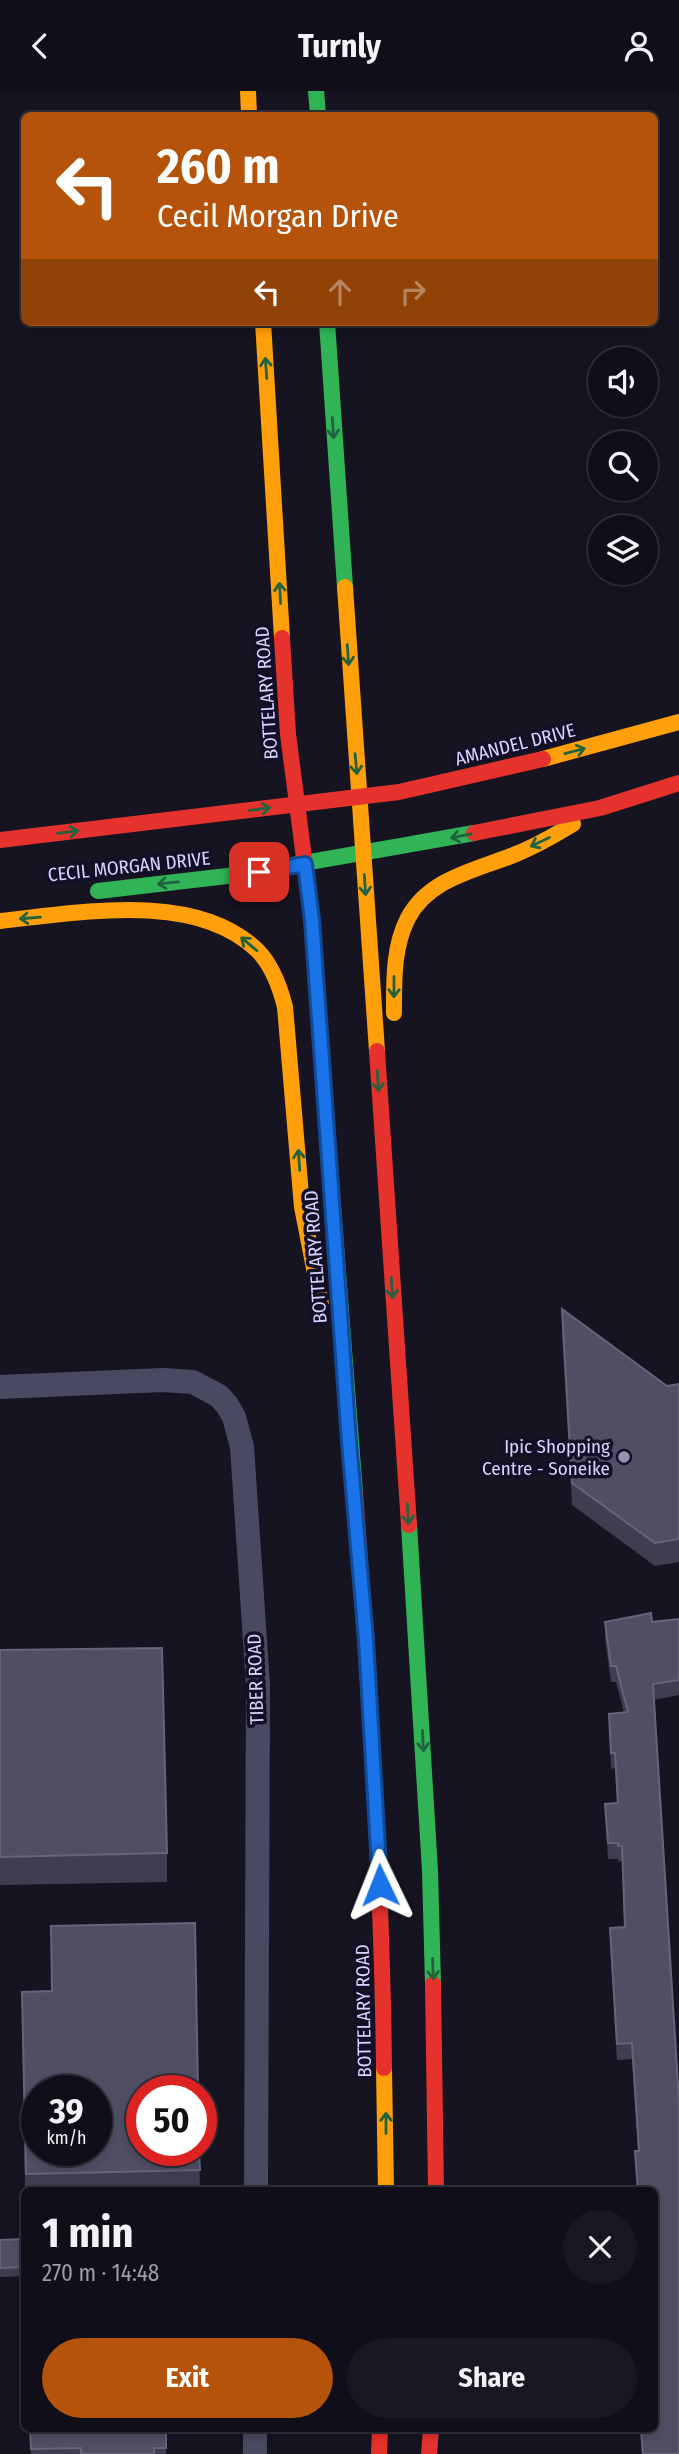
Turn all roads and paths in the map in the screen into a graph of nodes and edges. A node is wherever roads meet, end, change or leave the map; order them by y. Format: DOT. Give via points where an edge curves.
graph roads {
  1 [pos="248,91"];
  2 [pos="316,91"];
  3 [pos="249,112"];
  4 [pos="318,112"];
  5 [pos="263,326"];
  6 [pos="327,326"];
  7 [pos="679,722"];
  8 [pos="679,783"];
  9 [pos="359,798"];
  10 [pos="296,804"];
  11 [pos="600,808"];
  12 [pos="0,840"];
  13 [pos="363,855"];
  14 [pos="305,864"];
  15 [pos="83,892"];
  16 [pos="0,921"];
  17 [pos="394,1033"];
  18 [pos="394,1060"];
  19 [pos="387,1219"];
  20 [pos="0,1387"];
  21 [pos="352,1469"];
  22 [pos="256,2187"];
  23 [pos="386,2187"];
  24 [pos="436,2187"];
  25 [pos="255,2432"];
  26 [pos="380,2432"];
  27 [pos="430,2432"];
  28 [pos="255,2454"];
  29 [pos="379,2454"];
  30 [pos="429,2454"];
  1 -- 3 [label="main road"];
  2 -- 4 [label="main road"];
  10 -- 5 [label="main road, BOTTELARY ROAD, one-way"];
  6 -- 9 [label="main road, one-way"];
  9 -- 7 [label="main road, AMANDEL DRIVE, one-way" via="509,768"];
  8 -- 11 [label="main road"];
  9 -- 10 [label="main road, AMANDEL DRIVE"];
  9 -- 13 [label="main road"];
  12 -- 10 [label="main road, CECIL MORGAN DRIVE, one-way"];
  10 -- 14 [label="main road, BOTTELARY ROAD"];
  11 -- 13 [label="main road, one-way"];
  11 -- 17 [label="main road, one-way" via="512,856 456,876 420,900 398,945"];
  13 -- 14 [label="main road, CECIL MORGAN DRIVE"];
  13 -- 19 [label="main road, one-way"];
  14 -- 15 [label="main road, CECIL MORGAN DRIVE, one-way"];
  14 -- 21 [label="main road, BOTTELARY ROAD"];
  21 -- 16 [label="main road, one-way" via="302,1207 285,1007 280,988 257,949 205,920 158,909"];
  18 -- 19 [label="main road"];
  19 -- 24 [label="main road, one-way" via="430,1871"];
  20 -- 22 [label="street, TIBER ROAD" via="193,1382 219,1396 234,1417 242,1447 258,1685"];
  23 -- 21 [label="main road, BOTTELARY ROAD, one-way" via="379,1858"];
  25 -- 28 [label="street"];
  26 -- 29 [label="main road"];
  27 -- 30 [label="main road"];
}
